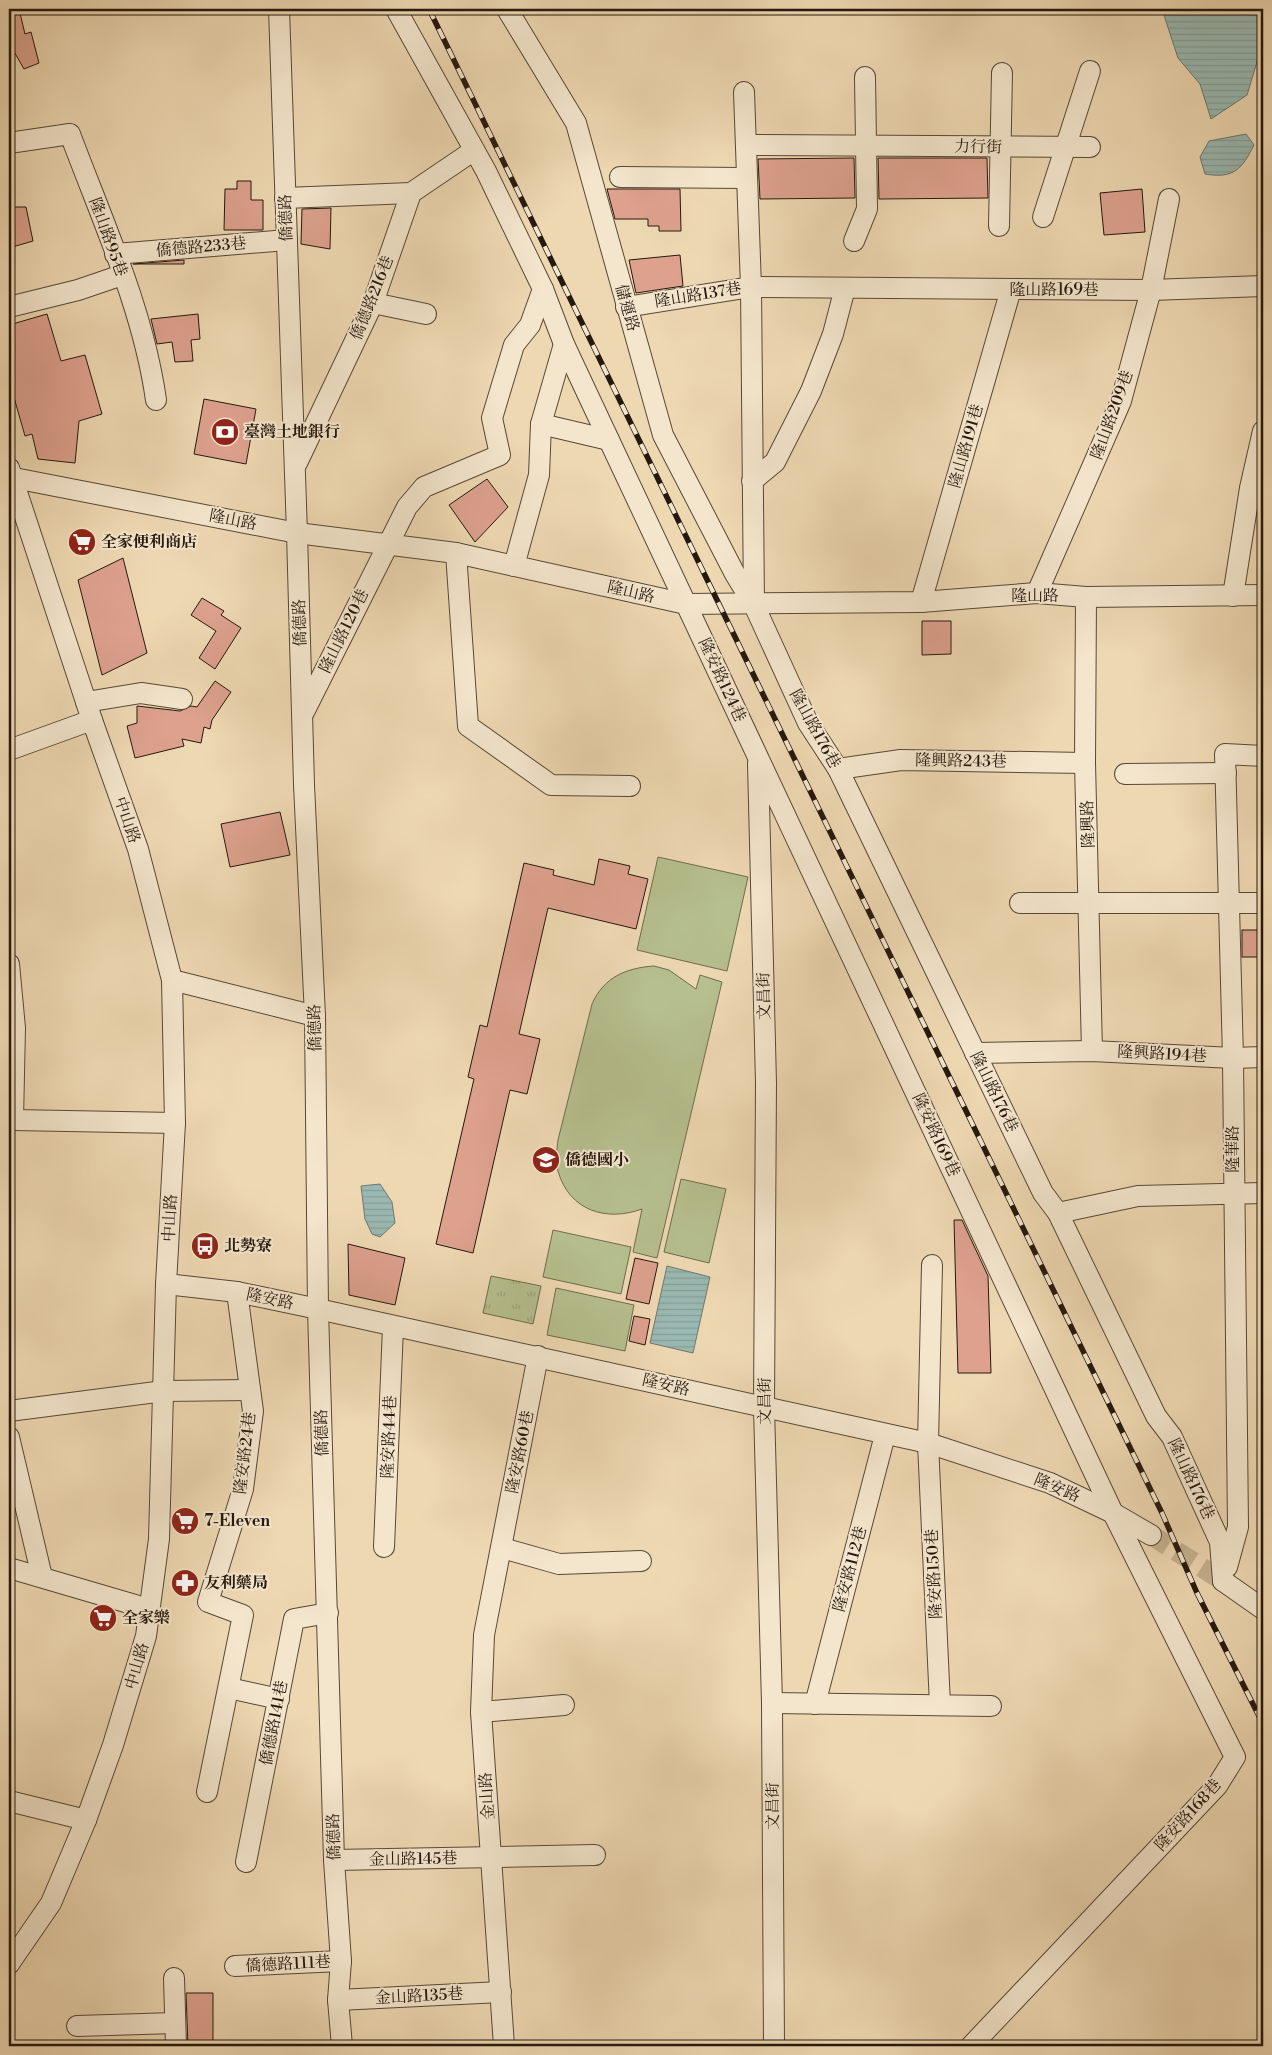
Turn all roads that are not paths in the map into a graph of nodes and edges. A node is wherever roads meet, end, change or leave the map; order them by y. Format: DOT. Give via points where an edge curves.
graph roads {
  1 [pos="279,9"];
  2 [pos="396,9"];
  3 [pos="507,9"];
  4 [pos="1090,71"];
  5 [pos="1002,73"];
  6 [pos="865,77"];
  7 [pos="744,92"];
  8 [pos="9,143"];
  9 [pos="747,145"];
  10 [pos="866,146"];
  11 [pos="999,147"];
  12 [pos="1066,147"];
  13 [pos="1090,147"];
  14 [pos="473,151"];
  15 [pos="620,177"];
  16 [pos="746,178"];
  17 [pos="411,193"];
  18 [pos="285,198"];
  19 [pos="1169,199"];
  20 [pos="1043,218"];
  21 [pos="999,226"];
  22 [pos="287,240"];
  23 [pos="854,241"];
  24 [pos="115,254"];
  25 [pos="122,275"];
  26 [pos="1263,286"];
  27 [pos="751,287"];
  28 [pos="845,288"];
  29 [pos="542,289"];
  30 [pos="1011,290"];
  31 [pos="1151,290"];
  32 [pos="373,303"];
  33 [pos="9,307"];
  34 [pos="626,307"];
  35 [pos="426,314"];
  36 [pos="564,344"];
  37 [pos="156,400"];
  38 [pos="541,424"];
  39 [pos="1263,431"];
  40 [pos="609,440"];
  41 [pos="295,467"];
  42 [pos="10,474"];
  43 [pos="752,481"];
  44 [pos="298,533"];
  45 [pos="386,546"];
  46 [pos="456,553"];
  47 [pos="514,566"];
  48 [pos="1037,593"];
  49 [pos="1263,595"];
  50 [pos="1233,596"];
  51 [pos="1086,597"];
  52 [pos="920,602"];
  53 [pos="686,604"];
  54 [pos="754,605"];
  55 [pos="182,699"];
  56 [pos="89,711"];
  57 [pos="302,715"];
  58 [pos="9,750"];
  59 [pos="758,756"];
  60 [pos="1263,756"];
  61 [pos="1085,763"];
  62 [pos="838,769"];
  63 [pos="1226,773"];
  64 [pos="1126,774"];
  65 [pos="630,786"];
  66 [pos="1090,902"];
  67 [pos="1020,903"];
  68 [pos="1230,903"];
  69 [pos="1263,903"];
  70 [pos="9,964"];
  71 [pos="172,980"];
  72 [pos="315,1016"];
  73 [pos="1092,1051"];
  74 [pos="975,1054"];
  75 [pos="1263,1057"];
  76 [pos="1233,1058"];
  77 [pos="11,1120"];
  78 [pos="175,1123"];
  79 [pos="1263,1193"];
  80 [pos="1234,1194"];
  81 [pos="1058,1213"];
  82 [pos="932,1265"];
  83 [pos="166,1284"];
  84 [pos="238,1292"];
  85 [pos="318,1309"];
  86 [pos="393,1327"];
  87 [pos="538,1356"];
  88 [pos="250,1390"];
  89 [pos="164,1391"];
  90 [pos="764,1408"];
  91 [pos="9,1411"];
  92 [pos="886,1435"];
  93 [pos="9,1437"];
  94 [pos="928,1444"];
  95 [pos="1113,1513"];
  96 [pos="1151,1535"];
  97 [pos="384,1547"];
  98 [pos="502,1548"];
  99 [pos="641,1561"];
  100 [pos="9,1568"];
  101 [pos="42,1577"];
  102 [pos="1223,1581"];
  103 [pos="149,1609"];
  104 [pos="1263,1609"];
  105 [pos="328,1613"];
  106 [pos="228,1688"];
  107 [pos="279,1699"];
  108 [pos="772,1703"];
  109 [pos="815,1704"];
  110 [pos="564,1705"];
  111 [pos="940,1705"];
  112 [pos="991,1706"];
  113 [pos="481,1712"];
  114 [pos="207,1792"];
  115 [pos="9,1801"];
  116 [pos="86,1820"];
  117 [pos="595,1855"];
  118 [pos="492,1858"];
  119 [pos="334,1860"];
  120 [pos="246,1862"];
  121 [pos="341,1961"];
  122 [pos="9,1964"];
  123 [pos="235,1966"];
  124 [pos="174,1978"];
  125 [pos="501,1992"];
  126 [pos="338,2000"];
  127 [pos="175,2023"];
  128 [pos="77,2026"];
  129 [pos="176,2046"];
  130 [pos="342,2046"];
  131 [pos="504,2046"];
  132 [pos="774,2046"];
  133 [pos="971,2046"];
  1 -- 18 [label="street, 僑德路"];
  2 -- 14 [label="street, 隆安路124巷"];
  3 -- 34 [label="street, 儲運路" via="576,123"];
  4 -- 12 [label="street"];
  5 -- 11 [label="street"];
  6 -- 10 [label="street"];
  7 -- 9 [label="street, 隆山路137巷"];
  8 -- 24 [label="street, 隆山路95巷" via="70,134"];
  9 -- 10 [label="street"];
  9 -- 16 [label="street, 隆山路137巷"];
  10 -- 11 [label="street, 力行街"];
  10 -- 23 [label="street" via="868,209"];
  11 -- 12 [label="street, 力行街"];
  11 -- 21 [label="street"];
  12 -- 13 [label="street, 力行街"];
  12 -- 20 [label="street"];
  14 -- 17 [label="street"];
  14 -- 29 [label="street, 隆安路124巷" via="486,171"];
  15 -- 16 [label="street"];
  16 -- 27 [label="street, 隆山路137巷"];
  17 -- 18 [label="street"];
  17 -- 32 [label="street, 僑德路216巷"];
  18 -- 22 [label="street, 僑德路"];
  19 -- 31 [label="street, 隆山路209巷"];
  22 -- 24 [label="street, 僑德路233巷"];
  22 -- 41 [label="street, 僑德路"];
  24 -- 25 [label="street, 隆山路95巷"];
  25 -- 33 [label="street"];
  25 -- 37 [label="street, 隆山路95巷" via="151,362"];
  26 -- 31 [label="street, 隆山路169巷"];
  27 -- 28 [label="street, 隆山路169巷"];
  27 -- 34 [label="street, 隆山路137巷"];
  27 -- 43 [label="street"];
  28 -- 30 [label="street, 隆山路169巷"];
  28 -- 43 [label="street" via="833,334 811,391 775,462"];
  29 -- 36 [label="street, 隆安路124巷"];
  29 -- 45 [label="street" via="530,325 514,345 492,418 500,455 424,487 407,507"];
  30 -- 31 [label="street, 隆山路169巷"];
  30 -- 52 [label="street, 隆山路191巷"];
  31 -- 48 [label="street, 隆山路209巷" via="1121,401"];
  32 -- 35 [label="street"];
  32 -- 41 [label="street, 僑德路216巷"];
  34 -- 54 [label="street, 儲運路" via="663,435 734,574"];
  36 -- 38 [label="street"];
  36 -- 40 [label="street, 隆安路124巷"];
  38 -- 40 [label="street"];
  38 -- 47 [label="street" via="539,475"];
  39 -- 50 [label="street" via="1250,488"];
  40 -- 53 [label="street, 隆安路124巷"];
  41 -- 44 [label="street, 僑德路"];
  42 -- 44 [label="street, 隆山路"];
  42 -- 56 [label="street, 中山路"];
  43 -- 54 [label="street"];
  44 -- 45 [label="street, 隆山路"];
  44 -- 57 [label="street, 僑德路"];
  45 -- 46 [label="street, 隆山路"];
  45 -- 57 [label="street, 隆山路120巷"];
  46 -- 47 [label="street, 隆山路"];
  46 -- 65 [label="street" via="468,726 551,785"];
  47 -- 53 [label="street, 隆山路"];
  48 -- 51 [label="street, 隆山路"];
  48 -- 52 [label="street, 隆山路"];
  49 -- 50 [label="street, 隆山路"];
  50 -- 51 [label="street, 隆山路"];
  51 -- 61 [label="street, 隆興路"];
  52 -- 54 [label="street, 隆山路"];
  53 -- 54 [label="street, 隆山路"];
  53 -- 59 [label="street, 隆安路124巷"];
  54 -- 62 [label="street, 隆山路176巷" via="808,723"];
  55 -- 56 [label="street" via="141,694"];
  56 -- 58 [label="street"];
  56 -- 71 [label="street, 中山路" via="138,849"];
  57 -- 72 [label="street, 僑德路"];
  59 -- 90 [label="street, 文昌街" via="766,1083"];
  59 -- 95 [label="street, 隆安路169巷"];
  60 -- 63 [label="street, 隆華路" via="1225,754"];
  61 -- 62 [label="street, 隆興路243巷" via="901,760"];
  61 -- 66 [label="street, 隆興路"];
  62 -- 74 [label="street, 隆山路176巷"];
  63 -- 64 [label="street"];
  63 -- 68 [label="street, 隆華路"];
  66 -- 67 [label="street"];
  66 -- 68 [label="street"];
  66 -- 73 [label="street, 隆興路"];
  68 -- 69 [label="street"];
  68 -- 76 [label="street, 隆華路"];
  70 -- 77 [label="street" via="15,1028"];
  71 -- 72 [label="street"];
  71 -- 78 [label="street, 中山路"];
  72 -- 85 [label="street, 僑德路"];
  73 -- 74 [label="street, 隆興路194巷"];
  73 -- 76 [label="street, 隆興路194巷"];
  74 -- 81 [label="street, 隆山路176巷" via="1043,1193"];
  75 -- 76 [label="street, 隆興路194巷"];
  76 -- 80 [label="street, 隆華路"];
  77 -- 78 [label="street"];
  78 -- 83 [label="street, 中山路"];
  79 -- 80 [label="street"];
  80 -- 81 [label="street" via="1138,1196"];
  80 -- 102 [label="street, 隆華路" via="1238,1527"];
  81 -- 102 [label="street, 隆山路176巷" via="1156,1416 1172,1437 1220,1542"];
  82 -- 94 [label="street, 隆安路150巷"];
  83 -- 84 [label="street, 隆安路"];
  83 -- 89 [label="street, 中山路"];
  84 -- 85 [label="street, 隆安路"];
  84 -- 88 [label="street, 隆安路24巷"];
  85 -- 86 [label="street, 隆安路"];
  85 -- 105 [label="street, 僑德路"];
  86 -- 87 [label="street, 隆安路"];
  86 -- 97 [label="street, 隆安路44巷"];
  87 -- 90 [label="street, 隆安路"];
  87 -- 98 [label="street, 隆安路60巷"];
  88 -- 89 [label="street"];
  88 -- 106 [label="street, 隆安路24巷" via="253,1411 243,1489 208,1602 243,1615"];
  89 -- 91 [label="street"];
  89 -- 103 [label="street, 中山路" via="159,1539"];
  90 -- 92 [label="street, 隆安路"];
  90 -- 108 [label="street, 文昌街"];
  92 -- 94 [label="street, 隆安路"];
  92 -- 109 [label="street, 隆安路112巷"];
  93 -- 101 [label="street"];
  94 -- 95 [label="street, 隆安路" via="1050,1483"];
  94 -- 111 [label="street, 隆安路150巷"];
  95 -- 96 [label="street, 隆安路"];
  95 -- 133 [label="street, 隆安路168巷" via="1235,1757 1217,1786"];
  98 -- 99 [label="street" via="559,1564"];
  98 -- 113 [label="street, 金山路" via="484,1634"];
  100 -- 101 [label="street"];
  101 -- 103 [label="street"];
  102 -- 104 [label="street"];
  103 -- 116 [label="street, 中山路" via="146,1636"];
  105 -- 107 [label="street, 僑德路141巷" via="294,1619"];
  105 -- 119 [label="street, 僑德路"];
  106 -- 107 [label="street"];
  106 -- 114 [label="street, 隆安路24巷"];
  107 -- 120 [label="street, 僑德路141巷"];
  108 -- 109 [label="street"];
  108 -- 132 [label="street, 文昌街"];
  109 -- 111 [label="street"];
  110 -- 113 [label="street"];
  111 -- 112 [label="street"];
  113 -- 118 [label="street, 金山路"];
  115 -- 116 [label="street"];
  116 -- 122 [label="street, 中山路" via="51,1904"];
  117 -- 118 [label="street, 金山路145巷"];
  118 -- 119 [label="street, 金山路145巷"];
  118 -- 125 [label="street, 金山路"];
  119 -- 121 [label="street, 僑德路"];
  121 -- 123 [label="street, 僑德路111巷"];
  121 -- 126 [label="street, 僑德路"];
  124 -- 127 [label="street"];
  125 -- 126 [label="street, 金山路135巷"];
  125 -- 131 [label="street, 金山路"];
  126 -- 130 [label="street, 僑德路"];
  127 -- 128 [label="street"];
  127 -- 129 [label="street"];
}
